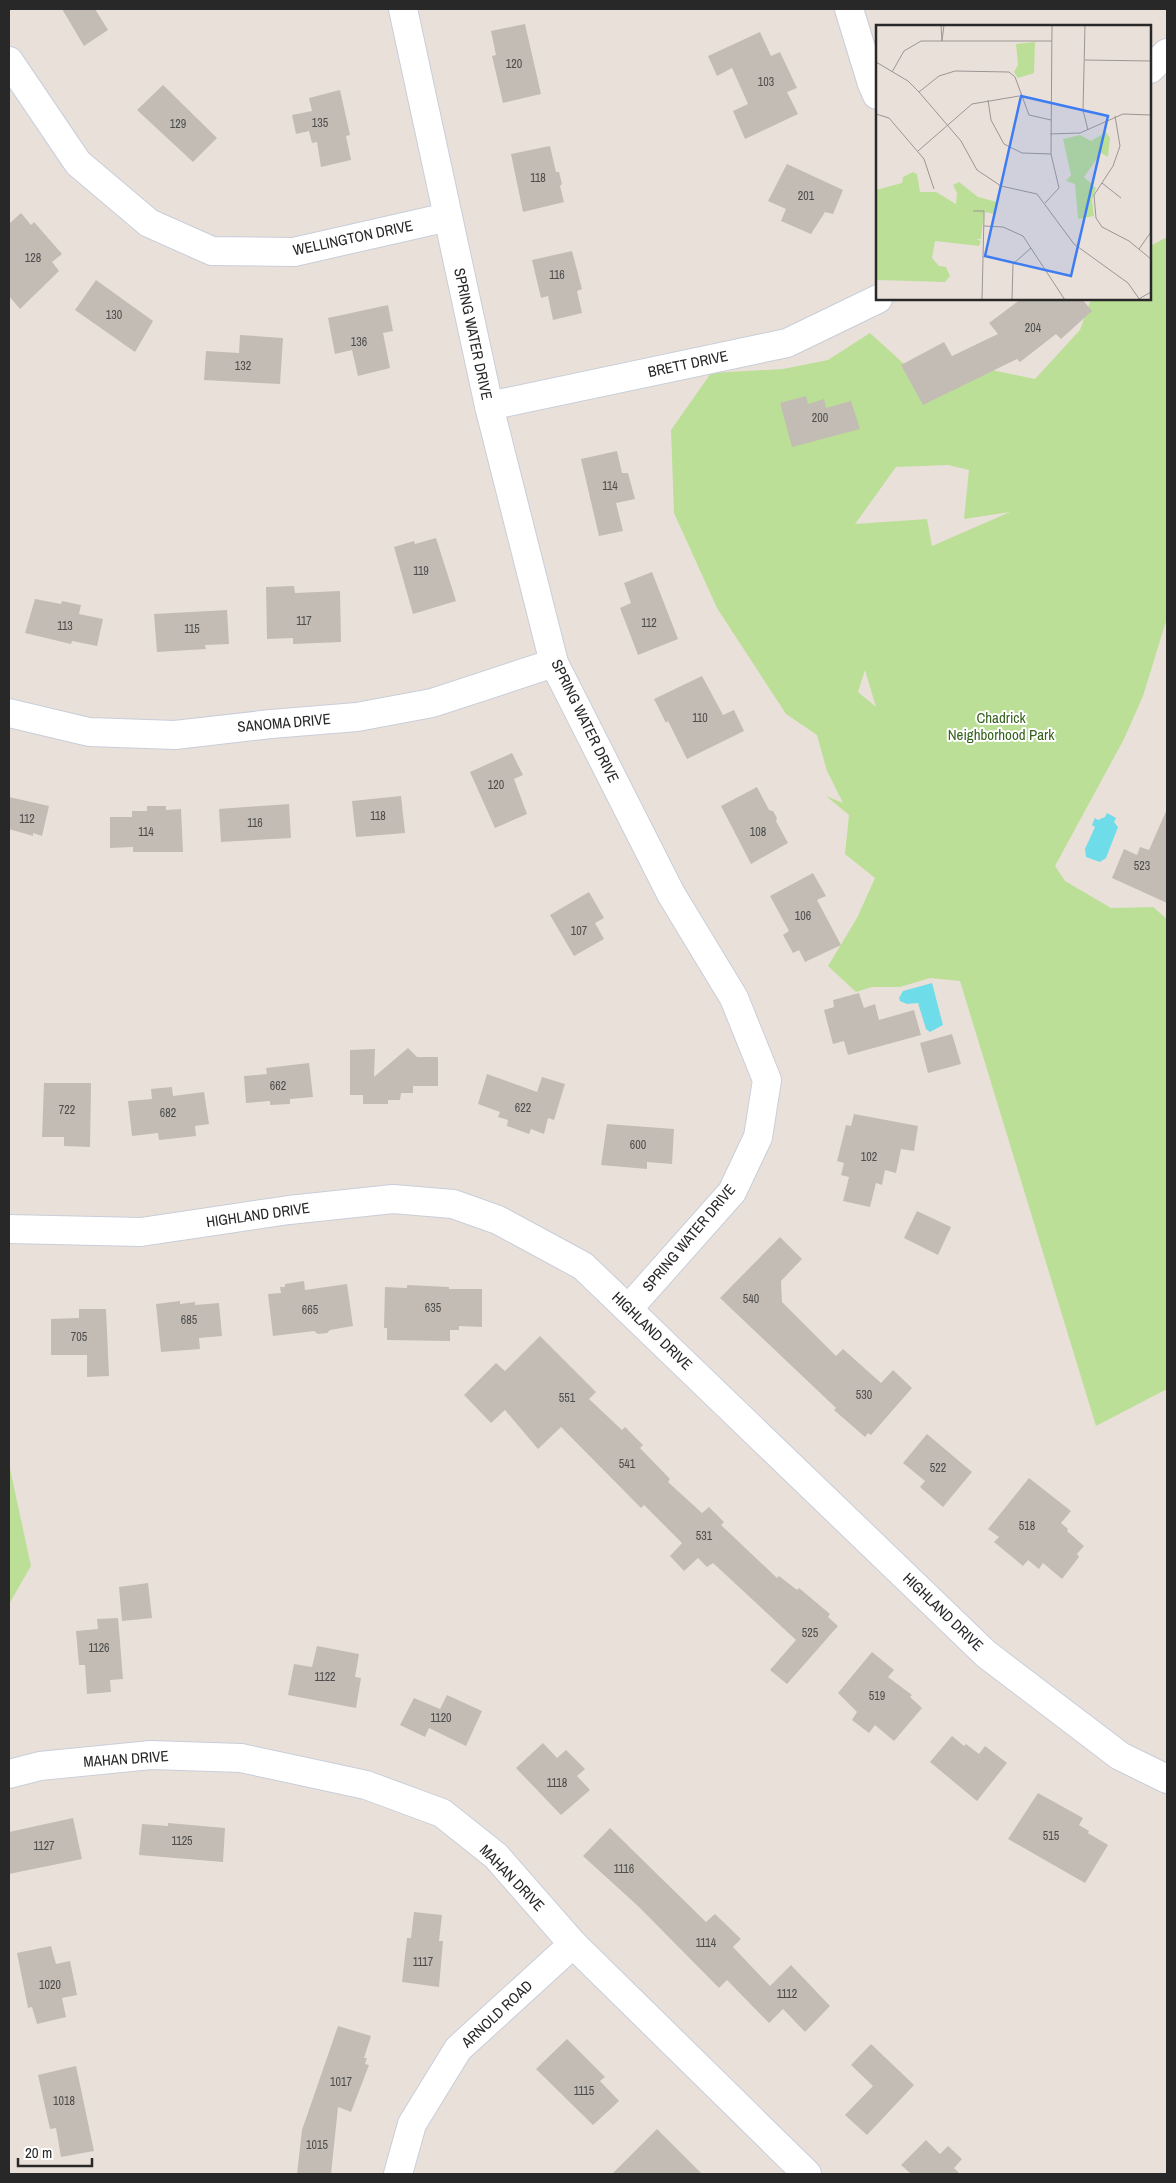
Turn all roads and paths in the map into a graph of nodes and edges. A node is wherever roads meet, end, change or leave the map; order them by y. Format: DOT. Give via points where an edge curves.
graph roads {
  1 [pos="402,9"];
  2 [pos="849,9"];
  3 [pos="1167,53"];
  4 [pos="9,61"];
  5 [pos="1151,68"];
  6 [pos="876,93"];
  7 [pos="448,217"];
  8 [pos="876,300"];
  9 [pos="488,406"];
  10 [pos="554,663"];
  11 [pos="9,712"];
  12 [pos="9,1229"];
  13 [pos="629,1308"];
  14 [pos="9,1774"];
  15 [pos="1167,1779"];
  16 [pos="573,1944"];
  17 [pos="398,2174"];
  18 [pos="807,2174"];
  1 -- 7 [label="street, SPRING WATER DRIVE"];
  2 -- 6 [label="street"];
  3 -- 5 [label="street"];
  4 -- 7 [label="street, WELLINGTON DRIVE" via="78,162 149,223 212,251 294,252"];
  7 -- 9 [label="street, SPRING WATER DRIVE"];
  8 -- 9 [label="street, BRETT DRIVE" via="786,344"];
  9 -- 10 [label="street, SPRING WATER DRIVE"];
  10 -- 11 [label="street, SANOMA DRIVE" via="432,703 357,717 175,735 89,732"];
  10 -- 13 [label="street, SPRING WATER DRIVE" via="671,894 734,998 767,1080 758,1137 732,1192"];
  12 -- 13 [label="street, HIGHLAND DRIVE" via="141,1232 392,1198 453,1204 498,1220 583,1266"];
  13 -- 15 [label="street, HIGHLAND DRIVE" via="986,1654 1120,1756"];
  14 -- 16 [label="street, MAHAN DRIVE" via="40,1766 150,1754 241,1758 366,1785 442,1813 496,1856"];
  16 -- 17 [label="street, ARNOLD ROAD" via="458,2050 412,2124"];
  16 -- 18 [label="street, MAHAN DRIVE"];
}
